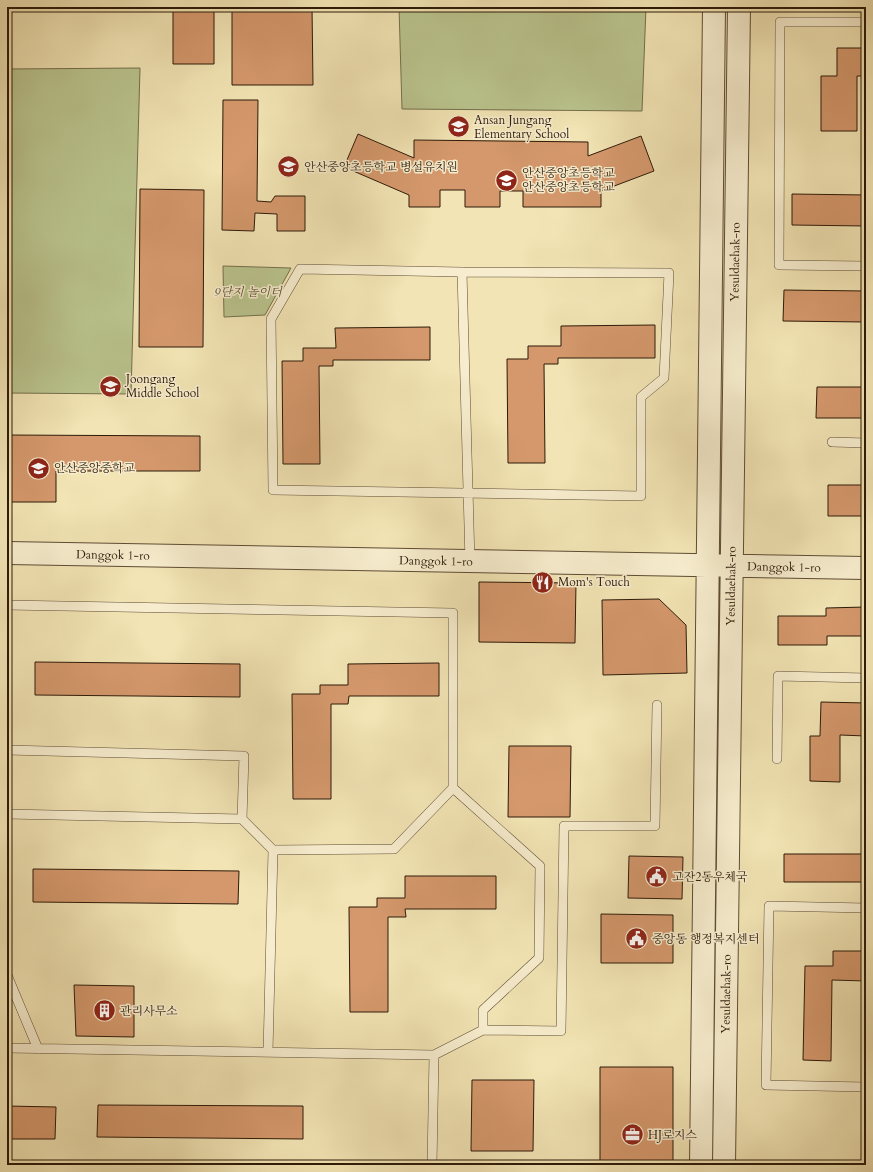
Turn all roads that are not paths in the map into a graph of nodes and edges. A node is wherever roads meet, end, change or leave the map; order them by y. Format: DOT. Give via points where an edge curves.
graph roads {
  1 [pos="714,7"];
  2 [pos="739,7"];
  3 [pos="866,22"];
  4 [pos="866,266"];
  5 [pos="462,272"];
  6 [pos="832,442"];
  7 [pos="866,443"];
  8 [pos="468,494"];
  9 [pos="7,554"];
  10 [pos="470,562"];
  11 [pos="707,566"];
  12 [pos="731,566"];
  13 [pos="866,568"];
  14 [pos="7,605"];
  15 [pos="866,678"];
  16 [pos="657,705"];
  17 [pos="7,750"];
  18 [pos="777,759"];
  19 [pos="453,788"];
  20 [pos="7,814"];
  21 [pos="242,819"];
  22 [pos="273,850"];
  23 [pos="866,908"];
  24 [pos="7,975"];
  25 [pos="483,1030"];
  26 [pos="7,1048"];
  27 [pos="38,1049"];
  28 [pos="268,1052"];
  29 [pos="434,1055"];
  30 [pos="866,1087"];
  31 [pos="432,1165"];
  32 [pos="701,1165"];
  33 [pos="724,1165"];
  1 -- 11 [label="street, Yesuldaehak-ro"];
  2 -- 12 [label="street, Yesuldaehak-ro"];
  3 -- 4 [label="lane" via="780,22 779,265"];
  5 -- 8 [label="lane"];
  5 -- 8 [label="lane" via="300,269 271,319 273,490"];
  5 -- 8 [label="lane" via="669,273 664,378 641,396 641,496"];
  6 -- 7 [label="lane"];
  8 -- 10 [label="lane"];
  9 -- 10 [label="street, Danggok 1-ro"];
  10 -- 11 [label="street, Danggok 1-ro"];
  11 -- 12 [label="street, Danggok 1-ro"];
  11 -- 32 [label="street, Yesuldaehak-ro"];
  12 -- 13 [label="street, Danggok 1-ro"];
  12 -- 33 [label="street, Yesuldaehak-ro"];
  14 -- 19 [label="lane" via="453,613"];
  15 -- 18 [label="lane" via="778,676"];
  16 -- 25 [label="lane" via="655,826 564,826 561,1030"];
  17 -- 21 [label="lane" via="244,756"];
  19 -- 22 [label="lane" via="394,849"];
  19 -- 25 [label="lane" via="540,866 539,958 483,1010"];
  20 -- 21 [label="lane"];
  21 -- 22 [label="lane"];
  22 -- 28 [label="lane"];
  23 -- 30 [label="lane" via="770,906 766,1085"];
  24 -- 27 [label="lane"];
  25 -- 29 [label="lane"];
  26 -- 27 [label="lane"];
  27 -- 28 [label="lane"];
  28 -- 29 [label="lane"];
  29 -- 31 [label="lane"];
}
